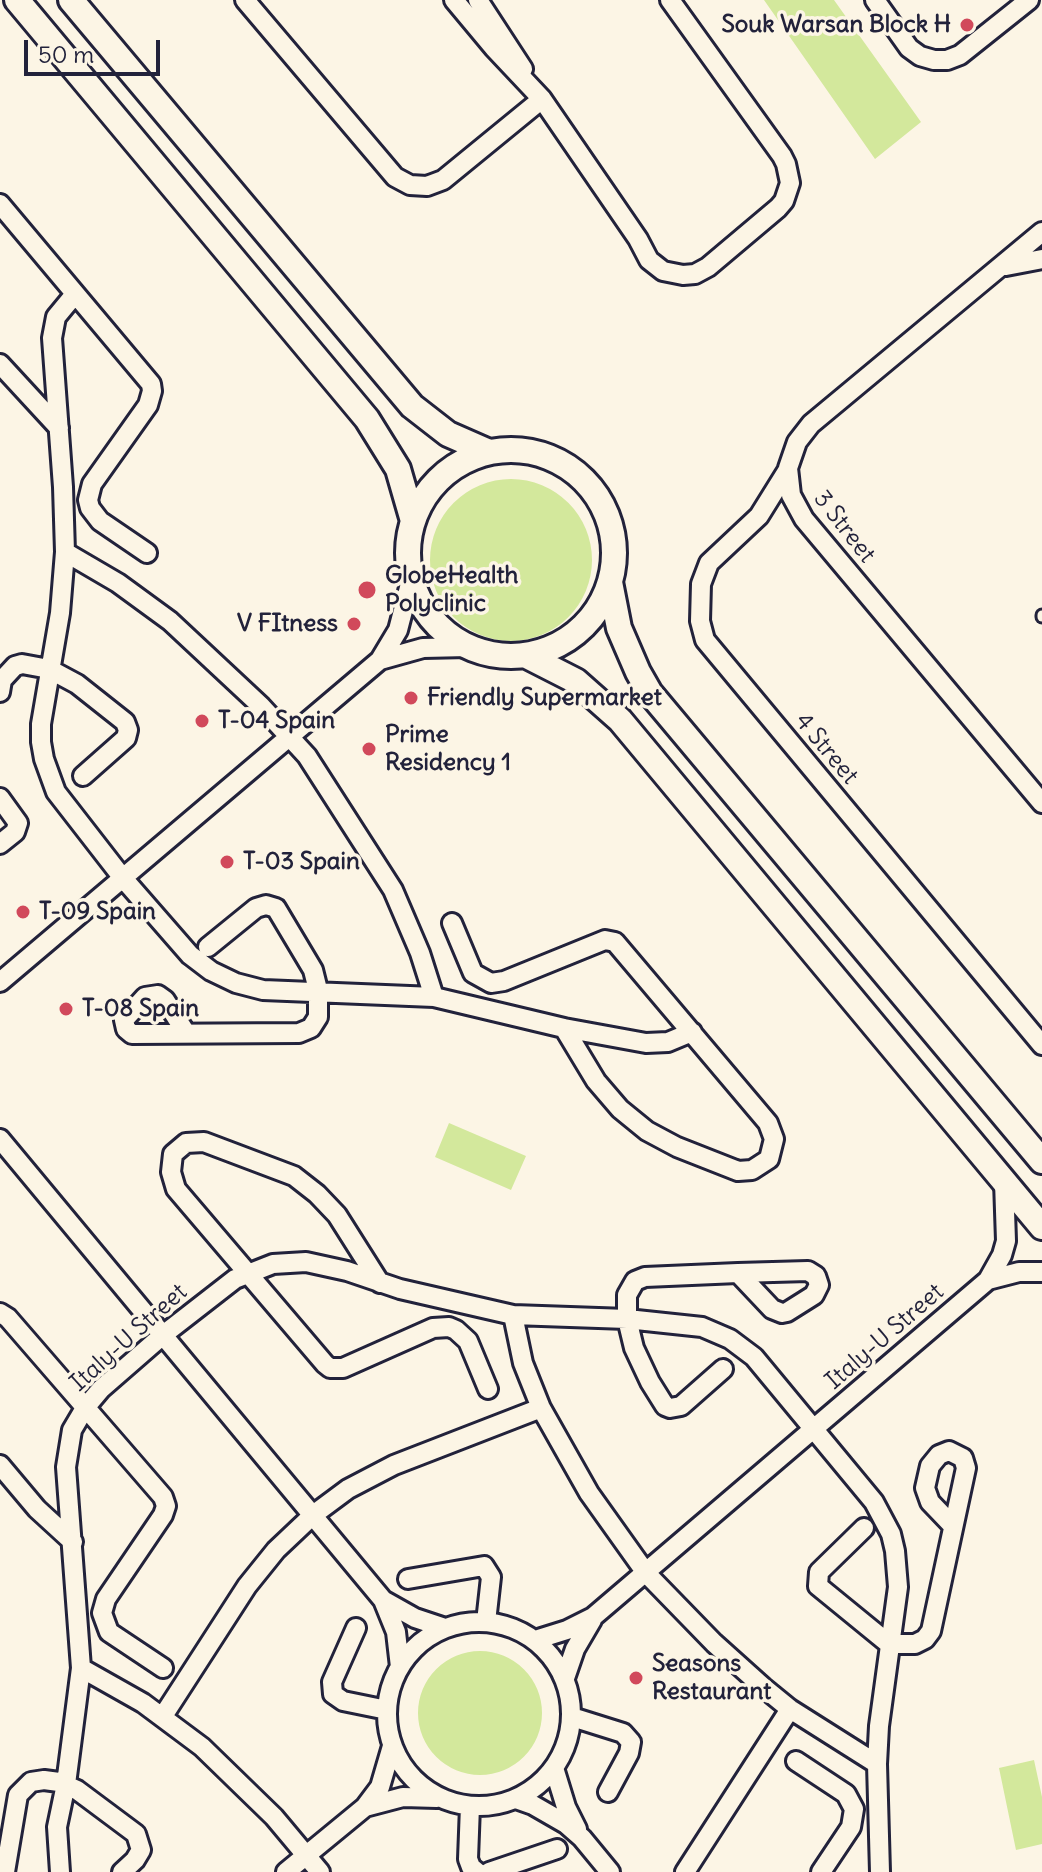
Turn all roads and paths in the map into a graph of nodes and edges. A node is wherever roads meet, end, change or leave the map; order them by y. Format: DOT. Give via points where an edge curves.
graph roads {
  1 [pos="17,0"];
  2 [pos="71,0"];
  3 [pos="245,0"];
  4 [pos="454,0"];
  5 [pos="478,0"];
  6 [pos="670,0"];
  7 [pos="875,0"];
  8 [pos="1029,0"];
  9 [pos="529,83"];
  10 [pos="542,99"];
  11 [pos="0,204"];
  12 [pos="1042,232"];
  13 [pos="1042,259"];
  14 [pos="999,268"];
  15 [pos="75,294"];
  16 [pos="0,364"];
  17 [pos="59,428"];
  18 [pos="489,452"];
  19 [pos="788,468"];
  20 [pos="413,521"];
  21 [pos="65,552"];
  22 [pos="147,553"];
  23 [pos="411,580"];
  24 [pos="610,582"];
  25 [pos="468,647"];
  26 [pos="525,655"];
  27 [pos="380,660"];
  28 [pos="49,669"];
  29 [pos="0,692"];
  30 [pos="290,736"];
  31 [pos="83,776"];
  32 [pos="1038,792"];
  33 [pos="0,798"];
  34 [pos="0,844"];
  35 [pos="122,877"];
  36 [pos="452,923"];
  37 [pos="208,947"];
  38 [pos="2,979"];
  39 [pos="318,990"];
  40 [pos="434,997"];
  41 [pos="564,1028"];
  42 [pos="692,1032"];
  43 [pos="186,1033"];
  44 [pos="1042,1045"];
  45 [pos="0,1139"];
  46 [pos="1042,1161"];
  47 [pos="1004,1181"];
  48 [pos="1042,1227"];
  49 [pos="248,1272"];
  50 [pos="1042,1272"];
  51 [pos="738,1273"];
  52 [pos="988,1280"];
  53 [pos="380,1283"];
  54 [pos="0,1313"];
  55 [pos="513,1315"];
  56 [pos="627,1319"];
  57 [pos="163,1335"];
  58 [pos="723,1369"];
  59 [pos="488,1389"];
  60 [pos="85,1408"];
  61 [pos="541,1408"];
  62 [pos="814,1430"];
  63 [pos="0,1465"];
  64 [pos="313,1515"];
  65 [pos="952,1525"];
  66 [pos="864,1528"];
  67 [pos="73,1542"];
  68 [pos="646,1573"];
  69 [pos="408,1579"];
  70 [pos="383,1600"];
  71 [pos="593,1617"];
  72 [pos="486,1622"];
  73 [pos="356,1628"];
  74 [pos="445,1628"];
  75 [pos="535,1640"];
  76 [pos="889,1644"];
  77 [pos="400,1667"];
  78 [pos="81,1668"];
  79 [pos="163,1668"];
  80 [pos="565,1678"];
  81 [pos="790,1709"];
  82 [pos="387,1710"];
  83 [pos="163,1716"];
  84 [pos="572,1717"];
  85 [pos="392,1746"];
  86 [pos="796,1761"];
  87 [pos="877,1764"];
  88 [pos="554,1768"];
  89 [pos="66,1784"];
  90 [pos="608,1792"];
  91 [pos="439,1798"];
  92 [pos="516,1799"];
  93 [pos="470,1806"];
  94 [pos="365,1807"];
  95 [pos="582,1838"];
  96 [pos="557,1849"];
  97 [pos="306,1856"];
  98 [pos="5,1872"];
  99 [pos="60,1872"];
  100 [pos="122,1872"];
  101 [pos="286,1872"];
  102 [pos="320,1872"];
  103 [pos="477,1872"];
  104 [pos="489,1872"];
  105 [pos="610,1872"];
  106 [pos="685,1872"];
  107 [pos="821,1872"];
  108 [pos="880,1872"];
  1 -- 20 [label="street" via="367,419 398,469"];
  2 -- 18 [label="street" via="412,406 448,434"];
  3 -- 10 [label="street" via="395,177 410,185 443,180"];
  4 -- 9 [label="street"];
  5 -- 9 [label="street" via="511,46"];
  6 -- 10 [label="street" via="779,158 774,196 738,235 690,263 674,262 638,239"];
  7 -- 8 [label="street" via="909,48 934,60 960,55"];
  9 -- 10 [label="street"];
  11 -- 15 [label="street"];
  12 -- 14 [label="street"];
  13 -- 14 [label="street"];
  14 -- 19 [label="street" via="811,424 797,442"];
  15 -- 17 [label="street" via="61,307 53,327"];
  15 -- 22 [label="street" via="151,384 148,405 92,484 88,500 100,521"];
  16 -- 17 [label="street"];
  17 -- 21 [label="street"];
  18 -- 20 [label="street" via="442,476"];
  18 -- 24 [label="street" via="546,455 571,468 592,488 614,540"];
  19 -- 32 [label="street, 3 Street" via="791,495 804,519"];
  19 -- 44 [label="street, 4 Street" via="759,516 709,563 701,584 705,640"];
  20 -- 23 [label="street"];
  21 -- 28 [label="street"];
  21 -- 30 [label="street" via="170,621"];
  23 -- 25 [label="street" via="432,620"];
  23 -- 27 [label="street" via="398,630"];
  24 -- 26 [label="street" via="587,623 547,649"];
  24 -- 46 [label="street" via="619,628 650,693"];
  25 -- 26 [label="street"];
  25 -- 27 [label="street" via="423,648"];
  26 -- 47 [label="street" via="576,681 620,720"];
  27 -- 30 [label="street"];
  28 -- 29 [label="street" via="15,666 2,680"];
  28 -- 31 [label="street" via="90,693 127,725 126,738"];
  28 -- 35 [label="street" via="41,724 49,776 65,807"];
  30 -- 35 [label="street"];
  30 -- 40 [label="street" via="323,778 393,890"];
  33 -- 34 [label="street" via="18,823"];
  35 -- 38 [label="street"];
  35 -- 39 [label="street" via="190,955 211,971 263,990"];
  36 -- 42 [label="street" via="473,973 491,983 605,940 615,942"];
  37 -- 39 [label="street" via="256,908 272,906 313,970"];
  39 -- 40 [label="street"];
  39 -- 43 [label="street" via="318,1017 306,1031"];
  40 -- 41 [label="street"];
  41 -- 42 [label="street" via="646,1043 668,1042"];
  41 -- 42 [label="street" via="596,1081 647,1131 731,1169 758,1168 772,1153 772,1130"];
  45 -- 57 [label="street"];
  47 -- 48 [label="street"];
  47 -- 52 [label="street, Italy-U Street" via="1006,1241"];
  49 -- 53 [label="street, Italy-U Street" via="306,1262"];
  49 -- 53 [label="street" via="172,1181 171,1163 186,1143 228,1150 306,1184 337,1215"];
  49 -- 57 [label="street, Italy-U Street"];
  49 -- 59 [label="street" via="330,1368 343,1368 433,1328 449,1327 468,1341"];
  50 -- 52 [label="street, Italy-U Street"];
  51 -- 56 [label="street" via="640,1278 628,1289"];
  52 -- 62 [label="street, Italy-U Street"];
  53 -- 55 [label="street, Italy-U Street"];
  54 -- 60 [label="street"];
  55 -- 56 [label="street, Italy-U Street"];
  55 -- 61 [label="street" via="523,1363"];
  56 -- 58 [label="street" via="640,1362 665,1406 681,1406"];
  56 -- 62 [label="street, Italy-U Street" via="687,1324 730,1339 754,1357"];
  57 -- 60 [label="street, Italy-U Street"];
  57 -- 64 [label="street"];
  60 -- 67 [label="street, Italy-U Street" via="66,1455"];
  60 -- 79 [label="street" via="165,1501 163,1515 106,1599 102,1613 109,1632"];
  61 -- 64 [label="street" via="394,1465"];
  61 -- 68 [label="street" via="589,1493"];
  62 -- 68 [label="street, Italy-U Street"];
  62 -- 76 [label="street, Italy-U Street" via="874,1502 891,1534 898,1587"];
  63 -- 67 [label="street"];
  64 -- 70 [label="street"];
  64 -- 83 [label="street" via="247,1586"];
  65 -- 76 [label="street" via="931,1631 915,1644"];
  66 -- 76 [label="street" via="822,1568 817,1582"];
  67 -- 78 [label="street, Italy-U Street"];
  68 -- 71 [label="street, Italy-U Street"];
  68 -- 81 [label="street"];
  69 -- 72 [label="street" via="484,1566 491,1577"];
  70 -- 74 [label="street"];
  70 -- 77 [label="street" via="396,1632"];
  71 -- 75 [label="street, Italy-U Street"];
  71 -- 80 [label="street, Italy-U Street"];
  72 -- 74 [label="street"];
  72 -- 75 [label="street" via="509,1626"];
  73 -- 82 [label="street" via="332,1682 333,1694"];
  74 -- 77 [label="street" via="419,1644"];
  75 -- 80 [label="street"];
  76 -- 87 [label="street, Italy-U Street"];
  77 -- 82 [label="street"];
  78 -- 83 [label="street"];
  78 -- 89 [label="street, Italy-U Street"];
  80 -- 84 [label="street"];
  81 -- 87 [label="street"];
  81 -- 106 [label="street"];
  82 -- 85 [label="street"];
  83 -- 97 [label="street" via="239,1781"];
  84 -- 88 [label="street" via="567,1744"];
  84 -- 90 [label="street" via="623,1733 631,1742"];
  85 -- 91 [label="street" via="411,1777"];
  85 -- 94 [label="street" via="380,1787"];
  86 -- 107 [label="street" via="846,1794 854,1809 851,1827"];
  87 -- 108 [label="street, Italy-U Street"];
  88 -- 92 [label="street"];
  88 -- 95 [label="street"];
  89 -- 98 [label="street" via="36,1780 21,1790"];
  89 -- 99 [label="street, Italy-U Street" via="57,1827"];
  89 -- 100 [label="street" via="140,1839 139,1856"];
  91 -- 93 [label="street"];
  91 -- 94 [label="street" via="403,1797"];
  92 -- 93 [label="street"];
  92 -- 95 [label="street" via="545,1810"];
  93 -- 103 [label="street" via="468,1859"];
  94 -- 97 [label="street"];
  95 -- 105 [label="street"];
  96 -- 104 [label="street"];
  97 -- 101 [label="street"];
  97 -- 102 [label="street"];
}
